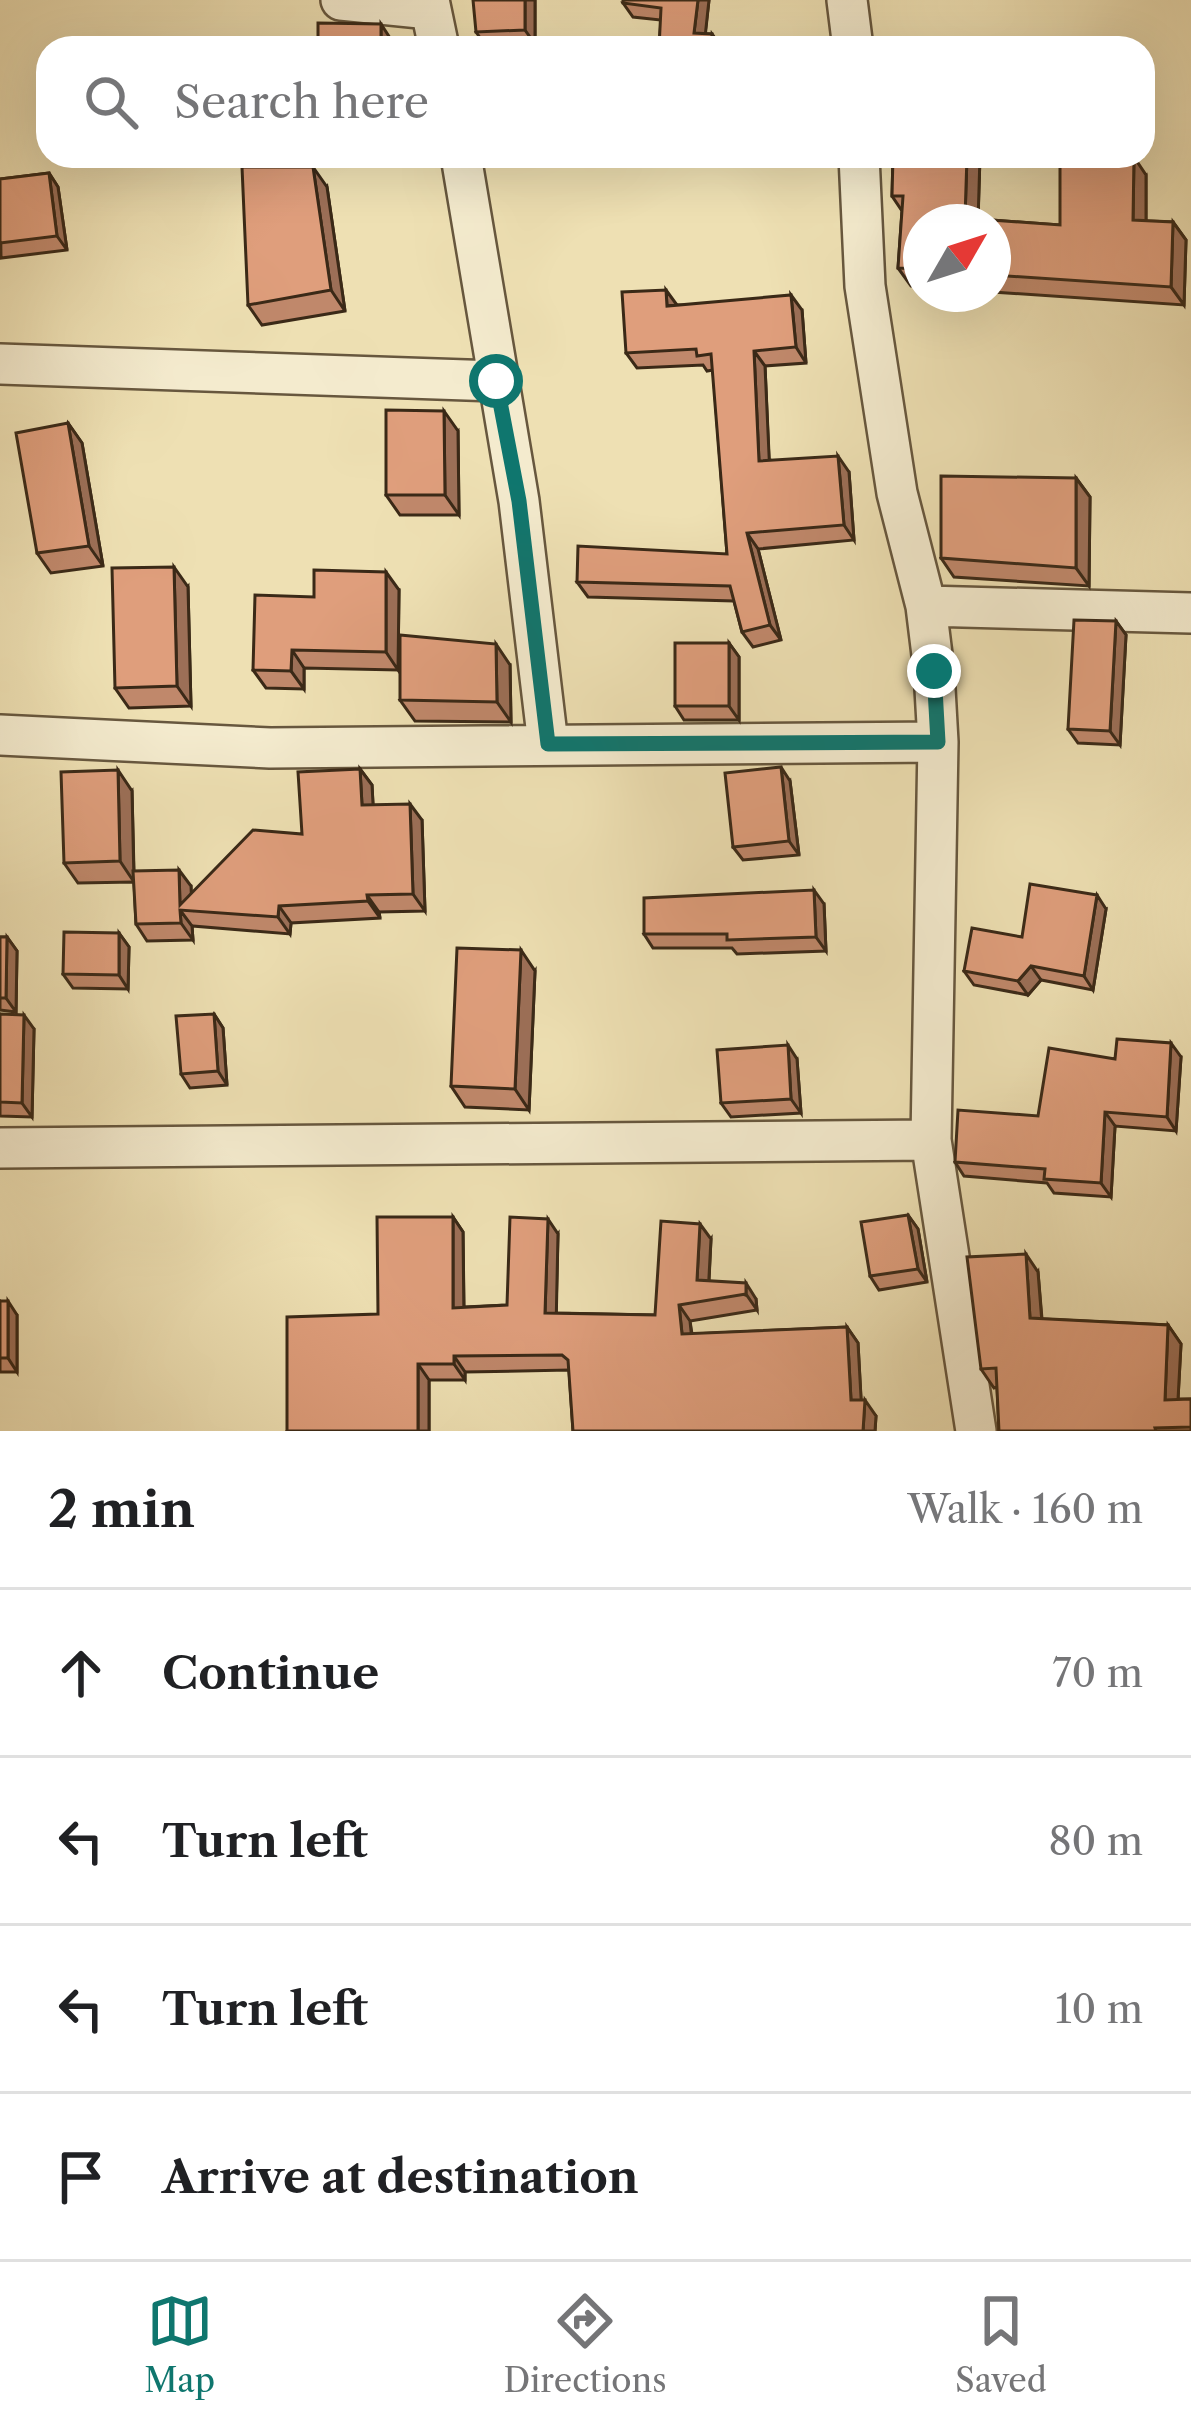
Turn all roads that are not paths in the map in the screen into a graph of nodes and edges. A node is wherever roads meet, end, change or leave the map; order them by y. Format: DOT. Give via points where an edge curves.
graph roads {
  1 [pos="340,0"];
  2 [pos="847,0"];
  3 [pos="429,5"];
  4 [pos="436,36"];
  5 [pos="852,36"];
  6 [pos="463,168"];
  7 [pos="860,168"];
  8 [pos="0,364"];
  9 [pos="496,381"];
  10 [pos="926,606"];
  11 [pos="1191,613"];
  12 [pos="0,735"];
  13 [pos="938,742"];
  14 [pos="548,744"];
  15 [pos="931,1140"];
  16 [pos="0,1148"];
  17 [pos="976,1431"];
  1 -- 3 [label="street"];
  2 -- 5 [label="street"];
  3 -- 4 [label="street"];
  6 -- 9 [label="street"];
  7 -- 10 [label="street" via="865,286 897,494"];
  8 -- 9 [label="street"];
  9 -- 14 [label="street"];
  10 -- 11 [label="street"];
  10 -- 13 [label="street"];
  12 -- 14 [label="street" via="269,748"];
  13 -- 14 [label="street"];
  13 -- 15 [label="street"];
  15 -- 16 [label="street"];
  15 -- 17 [label="street"];
}
